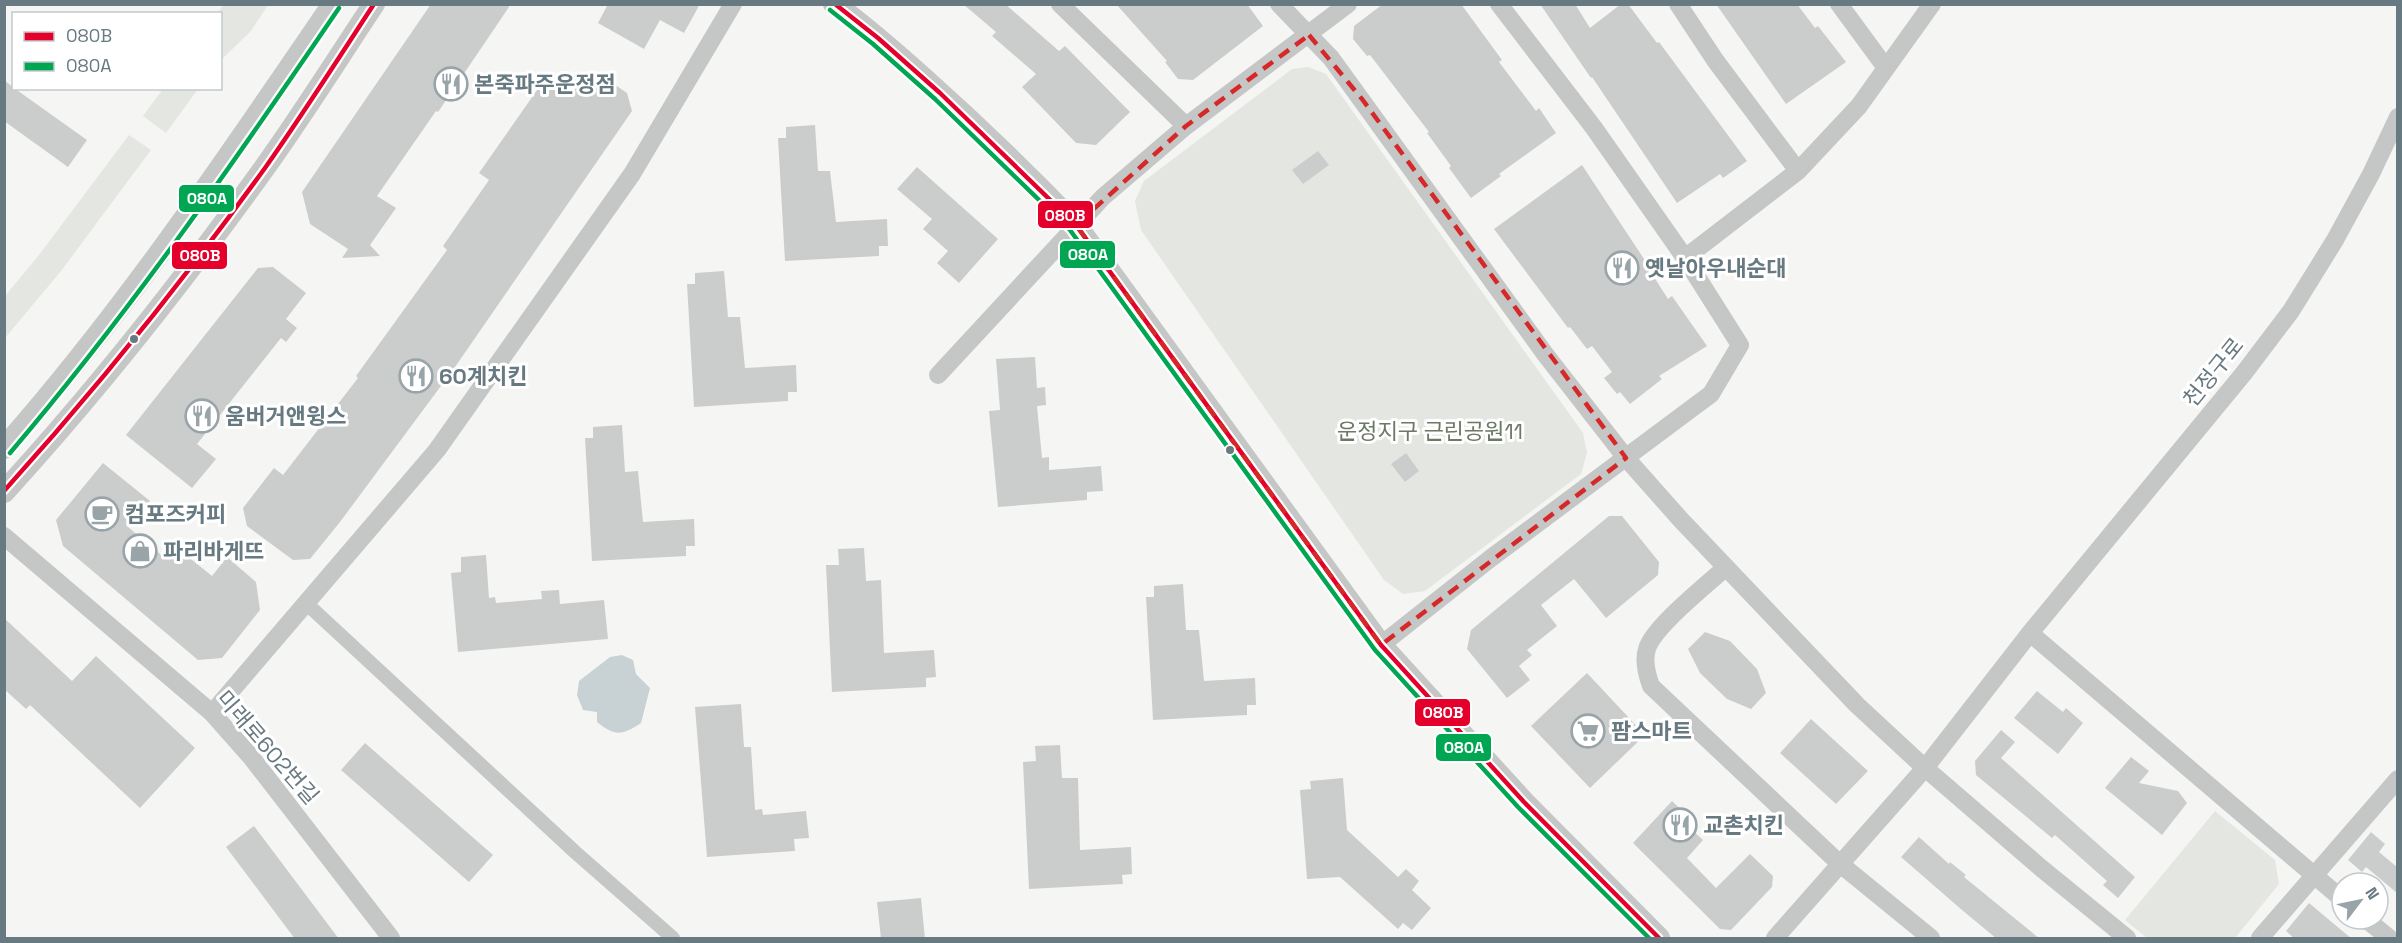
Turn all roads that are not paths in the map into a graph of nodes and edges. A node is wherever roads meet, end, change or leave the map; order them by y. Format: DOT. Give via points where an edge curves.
graph roads {
  1 [pos="333,4"];
  2 [pos="374,4"];
  3 [pos="733,4"];
  4 [pos="834,4"];
  5 [pos="1060,4"];
  6 [pos="1279,4"];
  7 [pos="1348,4"];
  8 [pos="1678,4"];
  9 [pos="1839,4"];
  10 [pos="1932,4"];
  11 [pos="1499,5"];
  12 [pos="1309,35"];
  13 [pos="1886,68"];
  14 [pos="2397,117"];
  15 [pos="1186,126"];
  16 [pos="1798,171"];
  17 [pos="1076,225"];
  18 [pos="1685,258"];
  19 [pos="938,375"];
  20 [pos="4,448"];
  21 [pos="1626,458"];
  22 [pos="4,492"];
  23 [pos="4,536"];
  24 [pos="1726,567"];
  25 [pos="306,604"];
  26 [pos="2030,633"];
  27 [pos="1381,645"];
  28 [pos="212,713"];
  29 [pos="1925,768"];
  30 [pos="2397,780"];
  31 [pos="1839,863"];
  32 [pos="2313,874"];
  33 [pos="2330,889"];
  34 [pos="391,939"];
  35 [pos="673,939"];
  36 [pos="1659,939"];
  37 [pos="1775,939"];
  38 [pos="1931,939"];
  39 [pos="2127,939"];
  40 [pos="2260,939"];
  1 -- 20 [label="street" via="170,240"];
  2 -- 22 [label="street" via="267,165 190,269 63,427"];
  3 -- 25 [label="street" via="632,174 526,326 437,450"];
  4 -- 17 [label="street" via="949,100"];
  5 -- 15 [label="street"];
  6 -- 12 [label="street"];
  7 -- 12 [label="street"];
  8 -- 16 [label="street" via="1714,60"];
  9 -- 13 [label="street"];
  10 -- 13 [label="street"];
  11 -- 18 [label="street" via="1594,128"];
  12 -- 15 [label="street"];
  12 -- 21 [label="street" via="1362,99 1545,354"];
  13 -- 16 [label="street" via="1859,106"];
  14 -- 26 [label="street, 천정구로" via="2335,240 2291,311"];
  15 -- 17 [label="street" via="1102,197"];
  16 -- 18 [label="street"];
  17 -- 19 [label="street"];
  17 -- 27 [label="street"];
  18 -- 21 [label="street" via="1740,345 1711,394"];
  21 -- 24 [label="street"];
  21 -- 27 [label="street"];
  23 -- 28 [label="street, 미래로602번길"];
  24 -- 29 [label="street" via="1857,705"];
  24 -- 31 [label="street" via="1656,633 1647,649 1646,674 1651,686"];
  25 -- 28 [label="street"];
  25 -- 35 [label="street"];
  26 -- 29 [label="street, 천정구로"];
  26 -- 32 [label="street"];
  27 -- 36 [label="street" via="1524,802"];
  28 -- 34 [label="street, 미래로602번길" via="251,757"];
  29 -- 31 [label="street, 천정구로"];
  29 -- 39 [label="street"];
  30 -- 32 [label="street"];
  31 -- 37 [label="street, 천정구로"];
  31 -- 38 [label="street"];
  32 -- 33 [label="street"];
  32 -- 40 [label="street"];
}
